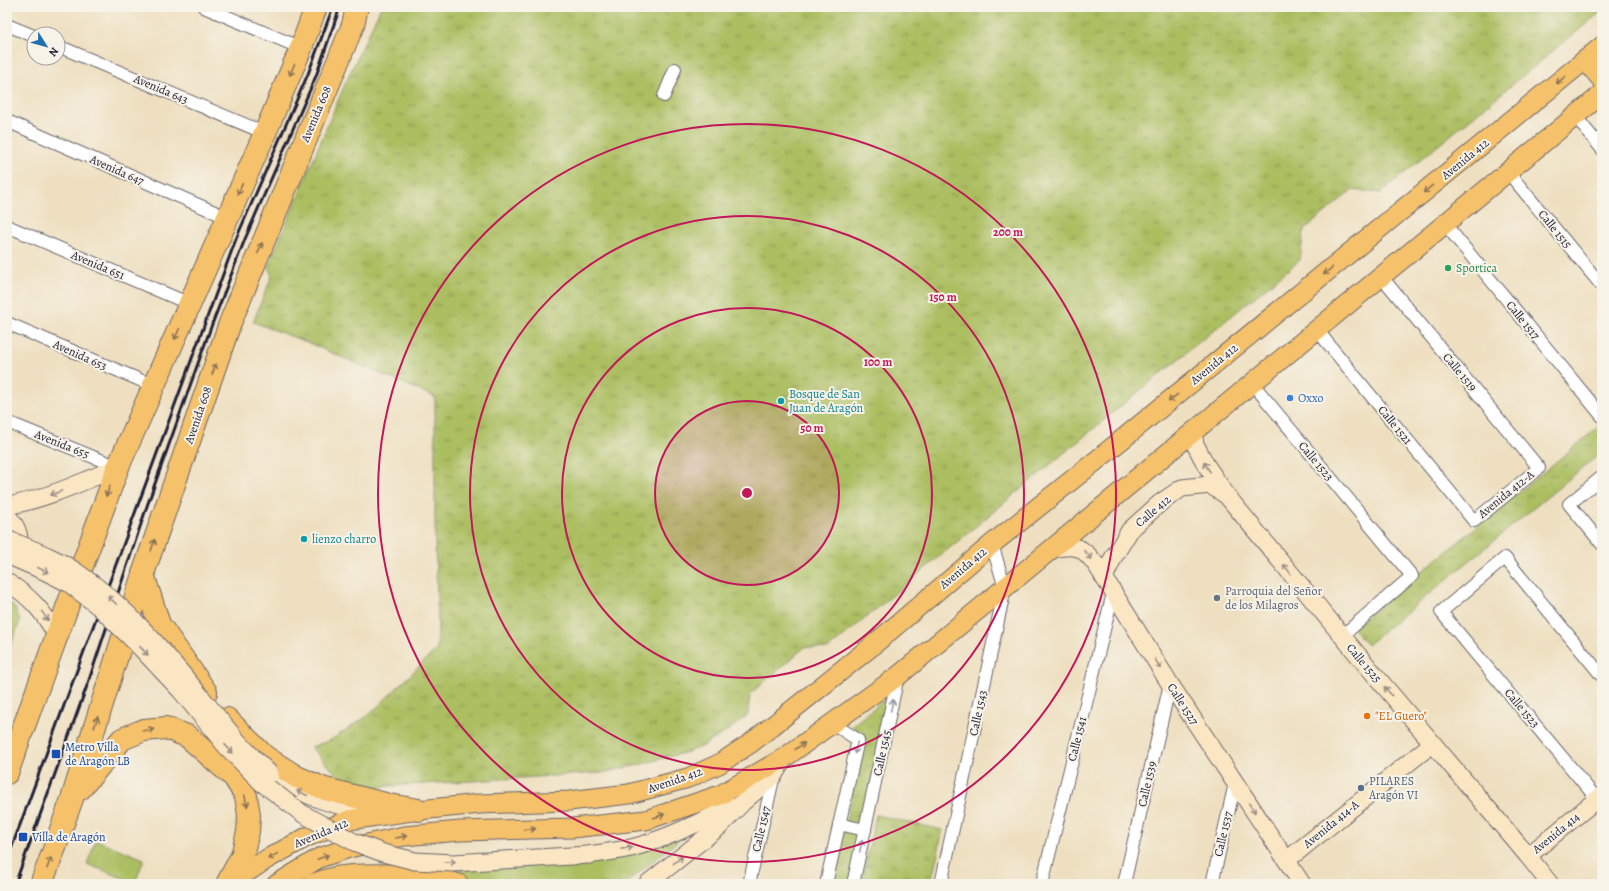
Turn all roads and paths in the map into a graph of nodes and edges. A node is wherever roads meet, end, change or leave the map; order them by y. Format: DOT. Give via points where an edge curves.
graph roads {
  1 [pos="204,7"];
  2 [pos="316,7"];
  3 [pos="358,7"];
  4 [pos="7,25"];
  5 [pos="26,33"];
  6 [pos="1602,46"];
  7 [pos="301,48"];
  8 [pos="66,49"];
  9 [pos="1585,60"];
  10 [pos="675,70"];
  11 [pos="1602,80"];
  12 [pos="1602,94"];
  13 [pos="664,96"];
  14 [pos="1575,116"];
  15 [pos="7,121"];
  16 [pos="265,133"];
  17 [pos="1602,149"];
  18 [pos="1508,172"];
  19 [pos="228,218"];
  20 [pos="1445,224"];
  21 [pos="7,226"];
  22 [pos="1381,276"];
  23 [pos="1602,286"];
  24 [pos="190,304"];
  25 [pos="7,323"];
  26 [pos="1317,330"];
  27 [pos="1252,383"];
  28 [pos="154,386"];
  29 [pos="1602,416"];
  30 [pos="7,422"];
  31 [pos="1193,432"];
  32 [pos="118,467"];
  33 [pos="1539,468"];
  34 [pos="1602,476"];
  35 [pos="1228,496"];
  36 [pos="7,506"];
  37 [pos="7,516"];
  38 [pos="1474,521"];
  39 [pos="7,539"];
  40 [pos="992,544"];
  41 [pos="1602,544"];
  42 [pos="1052,549"];
  43 [pos="7,555"];
  44 [pos="7,562"];
  45 [pos="143,574"];
  46 [pos="1104,578"];
  47 [pos="7,582"];
  48 [pos="1005,588"];
  49 [pos="1113,593"];
  50 [pos="57,636"];
  51 [pos="1342,636"];
  52 [pos="898,676"];
  53 [pos="1602,676"];
  54 [pos="1170,684"];
  55 [pos="832,723"];
  56 [pos="1432,744"];
  57 [pos="784,758"];
  58 [pos="7,773"];
  59 [pos="774,775"];
  60 [pos="1235,784"];
  61 [pos="72,799"];
  62 [pos="1600,800"];
  63 [pos="743,802"];
  64 [pos="420,810"];
  65 [pos="392,814"];
  66 [pos="839,824"];
  67 [pos="865,830"];
  68 [pos="1528,856"];
  69 [pos="1287,860"];
  70 [pos="41,884"];
  71 [pos="228,884"];
  72 [pos="278,884"];
  73 [pos="312,884"];
  74 [pos="459,884"];
  75 [pos="647,884"];
  76 [pos="749,884"];
  77 [pos="826,884"];
  78 [pos="853,884"];
  79 [pos="941,884"];
  80 [pos="1042,884"];
  81 [pos="1124,884"];
  82 [pos="1212,884"];
  83 [pos="1302,884"];
  84 [pos="1550,884"];
  1 -- 7 [label="street"];
  2 -- 7 [label="highway"];
  45 -- 3 [label="highway, Avenida 608, one-way" via="230,323 353,25"];
  4 -- 5 [label="street"];
  6 -- 9 [label="main road, Avenida 412"];
  7 -- 16 [label="highway, one-way"];
  8 -- 16 [label="street, Avenida 643"];
  9 -- 11 [label="main road"];
  9 -- 40 [label="main road, Avenida 412, one-way"];
  10 -- 13 [label="street"];
  12 -- 14 [label="main road, Avenida 412"];
  14 -- 17 [label="street"];
  14 -- 18 [label="main road, Avenida 412"];
  15 -- 19 [label="street, Avenida 647"];
  16 -- 19 [label="highway, one-way"];
  18 -- 20 [label="main road, Avenida 412"];
  18 -- 23 [label="street, Calle 1515"];
  19 -- 24 [label="highway"];
  20 -- 22 [label="main road, Avenida 412"];
  20 -- 29 [label="street, Calle 1517"];
  21 -- 24 [label="street, Avenida 651"];
  22 -- 26 [label="main road, Avenida 412"];
  22 -- 33 [label="street, Calle 1519"];
  24 -- 28 [label="highway, one-way"];
  25 -- 28 [label="street, Avenida 653"];
  26 -- 27 [label="main road, Avenida 412"];
  26 -- 38 [label="street, Calle 1521"];
  27 -- 31 [label="main road, Avenida 412"];
  27 -- 51 [label="street, Calle 1523" via="1412,576"];
  28 -- 32 [label="highway"];
  30 -- 32 [label="street, Avenida 655"];
  35 -- 31 [label="street, Calle 1525, one-way" via="1206,465 1195,444"];
  31 -- 42 [label="main road, Avenida 412"];
  32 -- 36 [label="street, one-way" via="58,492 26,503"];
  32 -- 50 [label="highway, one-way"];
  33 -- 38 [label="street, Avenida 412-A"];
  34 -- 41 [label="street" via="1569,504"];
  35 -- 46 [label="street, Calle 412" via="1210,486 1182,488 1160,503 1130,530"];
  51 -- 35 [label="street, Calle 1525, one-way"];
  37 -- 44 [label="street" via="15,525 20,538 16,552"];
  65 -- 39 [label="street, one-way, bridge" via="354,809 318,799 293,789 270,774 235,738 190,681 106,594 77,572 50,557"];
  40 -- 48 [label="street, Calle 1543"];
  40 -- 64 [label="main road, Avenida 412" via="872,646 751,742 718,764 688,778 629,794 569,801 480,804"];
  42 -- 46 [label="street, Calle 1527, one-way" via="1078,547 1086,552"];
  42 -- 48 [label="main road, Avenida 412"];
  43 -- 63 [label="street, one-way, bridge" via="70,584 98,606 181,691 226,746 262,783 303,814 354,842 383,853 415,861 453,863 588,855 631,848 668,836"];
  61 -- 45 [label="highway, Avenida 608, one-way"];
  45 -- 64 [label="highway" via="159,624 229,721 264,756 297,777 325,789"];
  46 -- 49 [label="street, Calle 1527"];
  47 -- 50 [label="street, one-way" via="22,591 38,606"];
  48 -- 52 [label="main road, Avenida 412"];
  48 -- 79 [label="street, Calle 1543"];
  49 -- 54 [label="street, Calle 1527, one-way"];
  49 -- 80 [label="street, Calle 1541"];
  50 -- 58 [label="highway"];
  56 -- 51 [label="street, Calle 1525, one-way"];
  52 -- 55 [label="main road, Avenida 412"];
  67 -- 52 [label="street, Calle 1545, one-way"];
  53 -- 62 [label="street, Calle 1523" via="1505,558 1441,612"];
  54 -- 60 [label="street, Calle 1527"];
  54 -- 81 [label="street, Calle 1539"];
  57 -- 55 [label="main road, Avenida 412, one-way"];
  55 -- 66 [label="street, one-way" via="858,740"];
  56 -- 68 [label="street, Calle 1525"];
  56 -- 69 [label="street, Avenida 414-A"];
  57 -- 59 [label="street, Avenida 412"];
  72 -- 57 [label="main road, Avenida 412, one-way" via="319,858 349,848 411,836 460,831 572,828 646,820 720,795"];
  59 -- 63 [label="street, Avenida 412"];
  59 -- 76 [label="street, Calle 1547"];
  60 -- 69 [label="street, Calle 1527, one-way"];
  60 -- 82 [label="street, Calle 1537"];
  70 -- 61 [label="highway, Avenida 608, one-way"];
  61 -- 71 [label="highway, one-way" via="122,739 144,730 166,728 187,736 234,777 246,796 248,832 242,856"];
  62 -- 68 [label="street, Avenida 414"];
  75 -- 63 [label="street, Avenida 412, one-way" via="720,826"];
  64 -- 65 [label="main road, Avenida 412"];
  65 -- 71 [label="main road, Avenida 412, one-way" via="348,820 307,837"];
  66 -- 67 [label="street"];
  66 -- 77 [label="street"];
  78 -- 67 [label="street, Calle 1545, one-way"];
  68 -- 84 [label="street, Calle 1525"];
  69 -- 83 [label="street, Calle 1527"];
  73 -- 74 [label="main road" via="337,876 390,874 446,880"];
}
